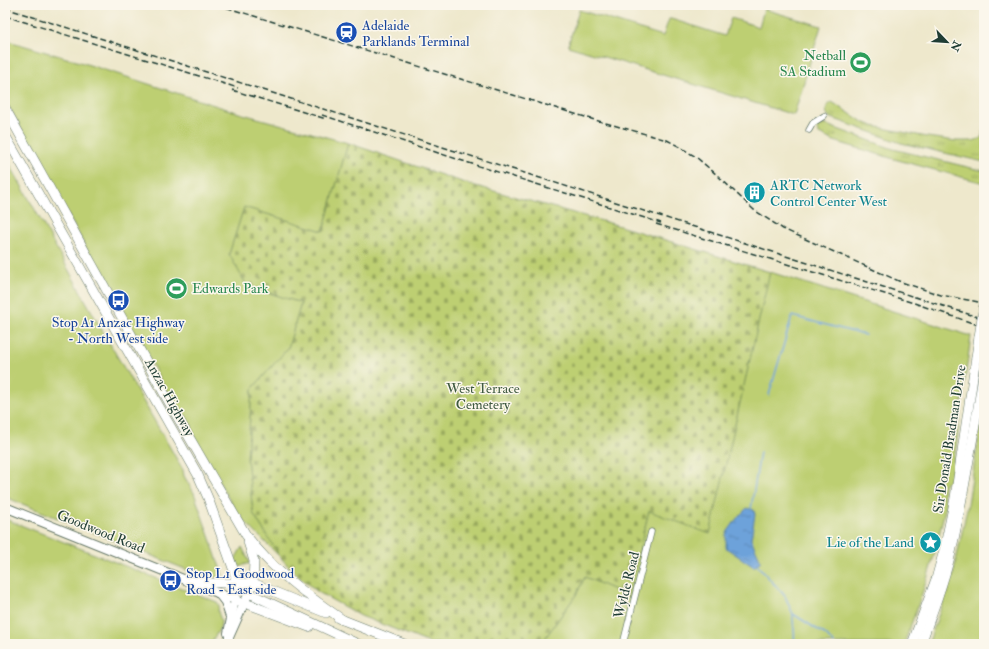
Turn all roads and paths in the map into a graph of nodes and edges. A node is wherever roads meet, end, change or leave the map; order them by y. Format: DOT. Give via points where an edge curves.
graph roads {
  1 [pos="5,108"];
  2 [pos="824,116"];
  3 [pos="809,130"];
  4 [pos="5,135"];
  5 [pos="53,195"];
  6 [pos="43,201"];
  7 [pos="984,304"];
  8 [pos="984,370"];
  9 [pos="5,507"];
  10 [pos="651,532"];
  11 [pos="246,535"];
  12 [pos="186,580"];
  13 [pos="236,582"];
  14 [pos="253,583"];
  15 [pos="218,593"];
  16 [pos="249,593"];
  17 [pos="234,600"];
  18 [pos="245,603"];
  19 [pos="230,617"];
  20 [pos="343,620"];
  21 [pos="226,643"];
  22 [pos="358,644"];
  23 [pos="404,644"];
  24 [pos="623,644"];
  25 [pos="912,644"];
  26 [pos="921,644"];
  1 -- 5 [label="main road, Anzac Highway"];
  2 -- 3 [label="street" via="813,123"];
  4 -- 6 [label="main road, Anzac Highway"];
  5 -- 6 [label="main road"];
  5 -- 11 [label="main road, Anzac Highway"];
  6 -- 13 [label="main road, Anzac Highway" via="198,475"];
  7 -- 25 [label="main road, Sir Donald Bradman Drive, bridge" via="955,498 944,550"];
  8 -- 26 [label="main road, Sir Donald Bradman Drive" via="952,549 944,580"];
  9 -- 12 [label="main road, Goodwood Road"];
  10 -- 24 [label="street, Wylde Road"];
  11 -- 14 [label="main road" via="254,561"];
  11 -- 20 [label="main road" via="284,576"];
  12 -- 13 [label="main road, Goodwood Road" via="210,583"];
  12 -- 15 [label="main road, Goodwood Road"];
  13 -- 14 [label="main road, Goodwood Road"];
  13 -- 16 [label="main road"];
  13 -- 17 [label="main road, Anzac Highway"];
  14 -- 16 [label="main road"];
  14 -- 20 [label="main road, Goodwood Road"];
  15 -- 17 [label="main road, Goodwood Road"];
  15 -- 19 [label="main road" via="225,602"];
  16 -- 18 [label="main road"];
  16 -- 22 [label="main road"];
  17 -- 18 [label="main road, Goodwood Road"];
  17 -- 19 [label="main road"];
  18 -- 21 [label="main road"];
  18 -- 22 [label="main road"];
  19 -- 21 [label="main road"];
  20 -- 23 [label="main road"];
}
